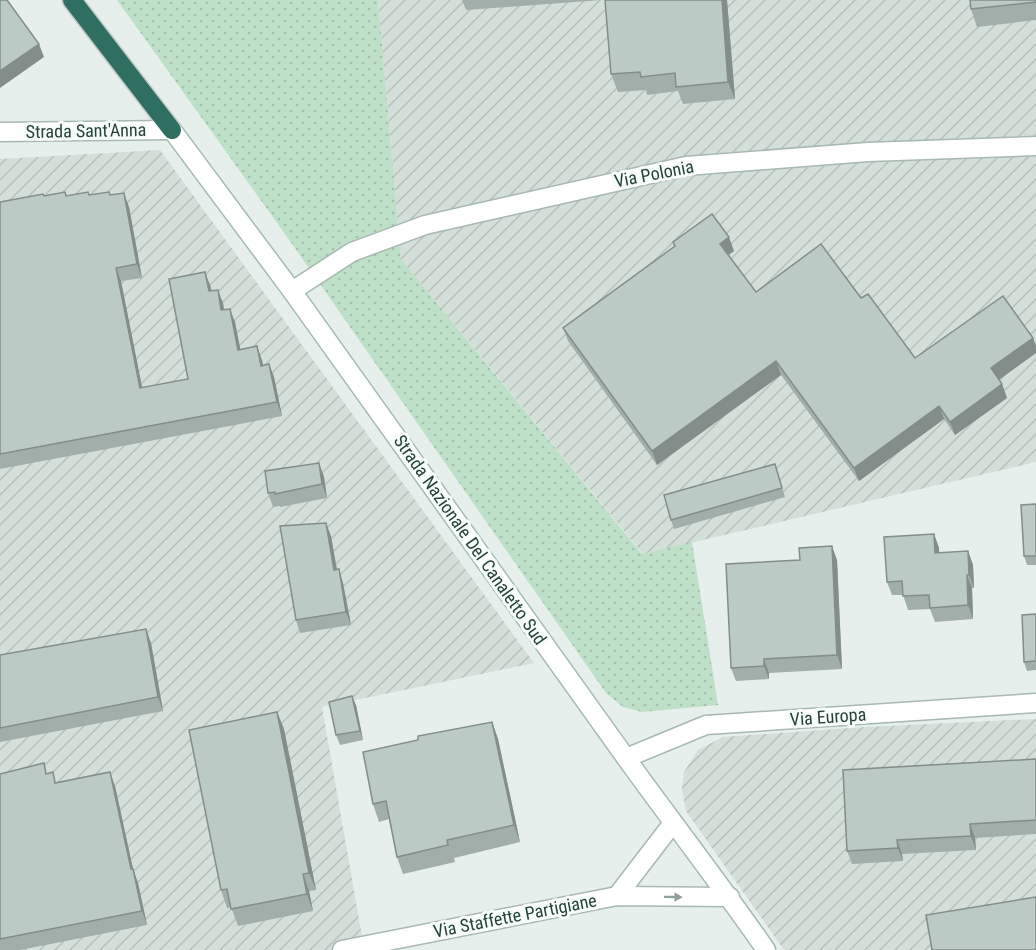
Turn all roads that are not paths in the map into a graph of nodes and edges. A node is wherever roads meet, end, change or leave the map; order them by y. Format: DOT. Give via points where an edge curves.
graph roads {
  1 [pos="72,0"];
  2 [pos="85,0"];
  3 [pos="172,130"];
  4 [pos="0,132"];
  5 [pos="1036,146"];
  6 [pos="292,291"];
  7 [pos="1036,703"];
  8 [pos="626,758"];
  9 [pos="673,823"];
  10 [pos="617,896"];
  11 [pos="730,897"];
  12 [pos="342,950"];
  13 [pos="766,950"];
  1 -- 3 [label="highway"];
  2 -- 3 [label="highway"];
  3 -- 4 [label="street, Strada Sant'Anna"];
  3 -- 6 [label="street, Strada Nazionale Del Canaletto Sud"];
  5 -- 6 [label="street, Via Polonia" via="868,152 686,166 425,225 352,252"];
  6 -- 8 [label="street, Strada Nazionale Del Canaletto Sud"];
  7 -- 8 [label="street, Via Europa" via="706,725"];
  8 -- 9 [label="street, Strada Nazionale Del Canaletto Sud"];
  9 -- 10 [label="street, Via Staffette Partigiane"];
  9 -- 11 [label="street, Strada Nazionale Del Canaletto Sud"];
  10 -- 11 [label="street, Via Staffette Partigiane, one-way"];
  10 -- 12 [label="street, Via Staffette Partigiane"];
  11 -- 13 [label="street, Strada Nazionale Del Canaletto Sud"];
}
